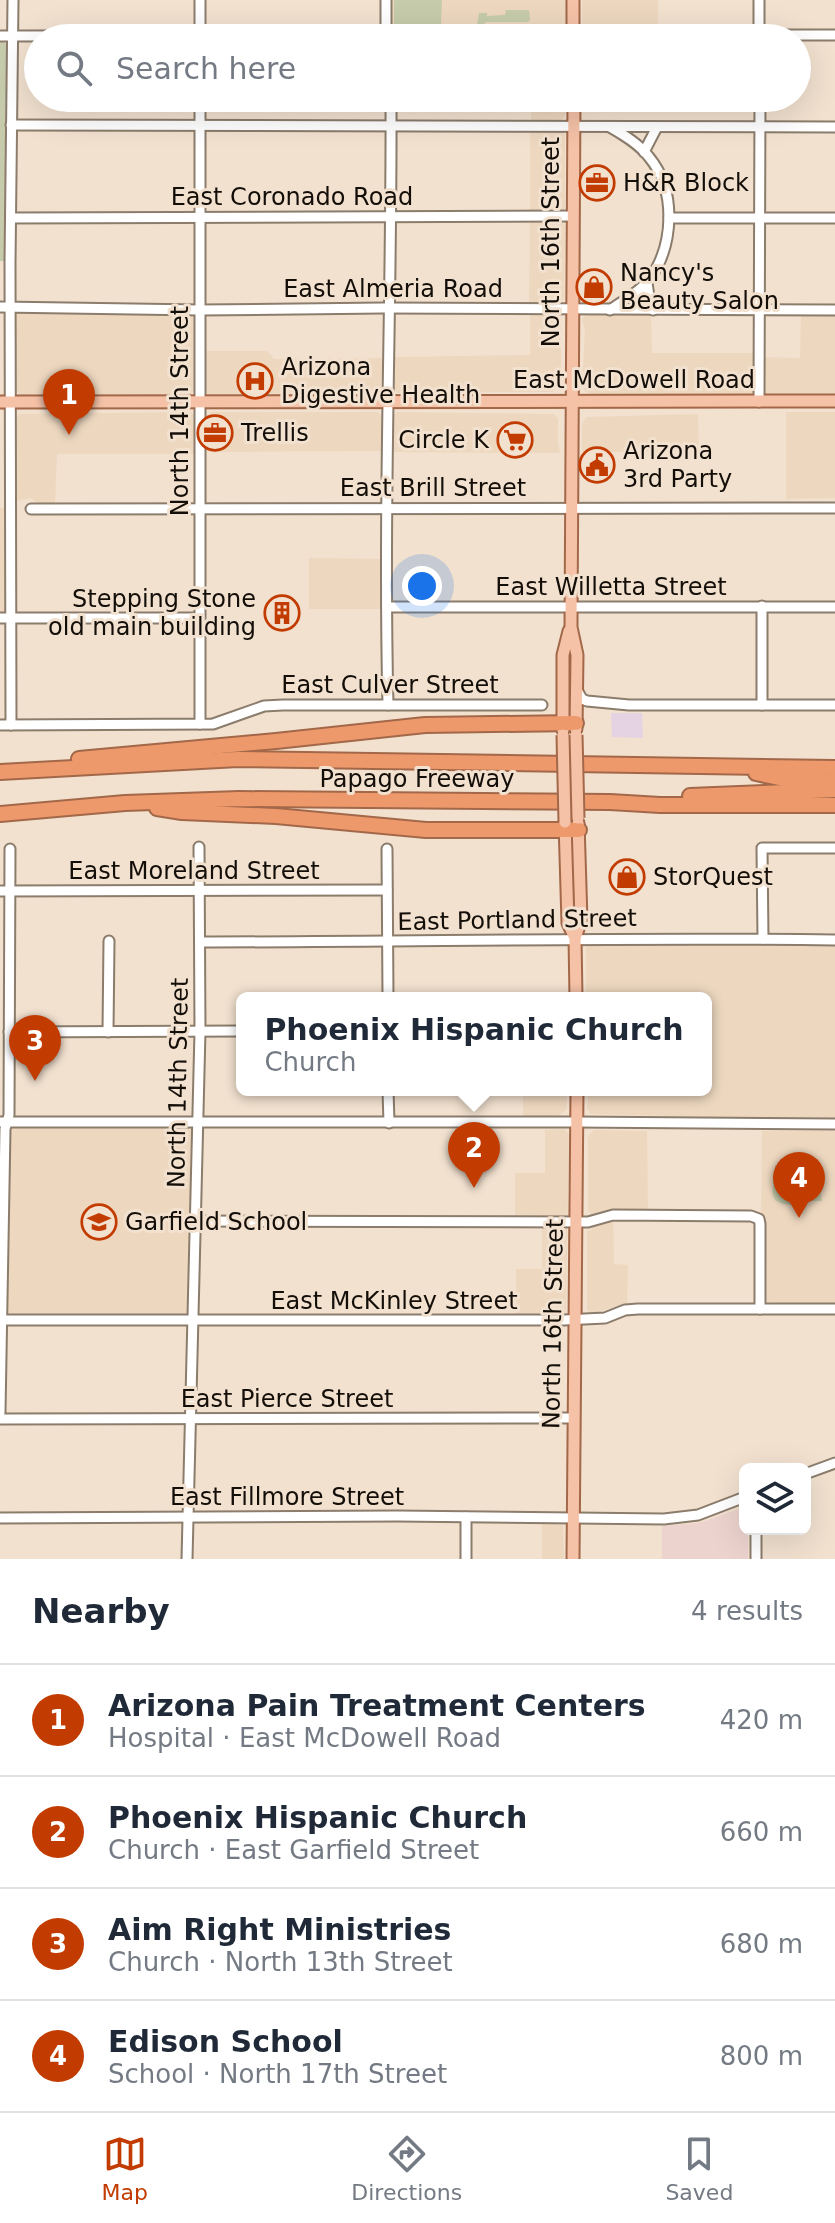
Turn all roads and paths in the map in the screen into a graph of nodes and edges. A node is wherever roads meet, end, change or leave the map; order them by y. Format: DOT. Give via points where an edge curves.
graph roads {
  1 [pos="13,0"];
  2 [pos="200,0"];
  3 [pos="386,0"];
  4 [pos="573,0"];
  5 [pos="759,0"];
  6 [pos="200,24"];
  7 [pos="386,24"];
  8 [pos="573,24"];
  9 [pos="759,24"];
  10 [pos="811,35"];
  11 [pos="835,35"];
  12 [pos="0,36"];
  13 [pos="12,36"];
  14 [pos="24,36"];
  15 [pos="200,112"];
  16 [pos="391,112"];
  17 [pos="574,112"];
  18 [pos="760,112"];
  19 [pos="11,125"];
  20 [pos="200,126"];
  21 [pos="391,126"];
  22 [pos="573,126"];
  23 [pos="610,127"];
  24 [pos="657,127"];
  25 [pos="760,127"];
  26 [pos="835,127"];
  27 [pos="644,152"];
  28 [pos="573,216"];
  29 [pos="390,217"];
  30 [pos="759,217"];
  31 [pos="11,218"];
  32 [pos="200,218"];
  33 [pos="669,218"];
  34 [pos="835,218"];
  35 [pos="647,283"];
  36 [pos="5,307"];
  37 [pos="390,308"];
  38 [pos="572,309"];
  39 [pos="200,310"];
  40 [pos="610,310"];
  41 [pos="653,310"];
  42 [pos="759,310"];
  43 [pos="835,310"];
  44 [pos="387,401"];
  45 [pos="572,401"];
  46 [pos="835,401"];
  47 [pos="5,402"];
  48 [pos="200,402"];
  49 [pos="759,402"];
  50 [pos="387,508"];
  51 [pos="571,508"];
  52 [pos="835,508"];
  53 [pos="31,509"];
  54 [pos="200,509"];
  55 [pos="0,514"];
  56 [pos="11,514"];
  57 [pos="762,606"];
  58 [pos="387,607"];
  59 [pos="570,607"];
  60 [pos="835,607"];
  61 [pos="0,618"];
  62 [pos="11,618"];
  63 [pos="199,618"];
  64 [pos="571,627"];
  65 [pos="577,690"];
  66 [pos="388,705"];
  67 [pos="542,705"];
  68 [pos="762,705"];
  69 [pos="835,705"];
  70 [pos="200,724"];
  71 [pos="0,725"];
  72 [pos="11,725"];
  73 [pos="570,729"];
  74 [pos="722,766"];
  75 [pos="835,768"];
  76 [pos="0,772"];
  77 [pos="835,782"];
  78 [pos="835,790"];
  79 [pos="610,802"];
  80 [pos="125,803"];
  81 [pos="835,805"];
  82 [pos="0,814"];
  83 [pos="572,825"];
  84 [pos="199,847"];
  85 [pos="835,848"];
  86 [pos="10,849"];
  87 [pos="387,849"];
  88 [pos="387,890"];
  89 [pos="5,891"];
  90 [pos="199,891"];
  91 [pos="575,938"];
  92 [pos="763,939"];
  93 [pos="835,940"];
  94 [pos="109,941"];
  95 [pos="388,941"];
  96 [pos="200,942"];
  97 [pos="5,986"];
  98 [pos="388,992"];
  99 [pos="576,992"];
  100 [pos="200,1031"];
  101 [pos="236,1031"];
  102 [pos="108,1032"];
  103 [pos="6,1034"];
  104 [pos="388,1096"];
  105 [pos="577,1096"];
  106 [pos="4,1122"];
  107 [pos="199,1122"];
  108 [pos="577,1122"];
  109 [pos="389,1123"];
  110 [pos="835,1124"];
  111 [pos="196,1221"];
  112 [pos="1,1222"];
  113 [pos="576,1222"];
  114 [pos="760,1309"];
  115 [pos="835,1309"];
  116 [pos="1,1320"];
  117 [pos="575,1320"];
  118 [pos="193,1321"];
  119 [pos="0,1416"];
  120 [pos="574,1418"];
  121 [pos="191,1419"];
  122 [pos="835,1463"];
  123 [pos="811,1472"];
  124 [pos="739,1499"];
  125 [pos="188,1517"];
  126 [pos="466,1517"];
  127 [pos="0,1518"];
  128 [pos="573,1518"];
  129 [pos="756,1535"];
  130 [pos="187,1559"];
  131 [pos="466,1559"];
  132 [pos="573,1559"];
  133 [pos="756,1559"];
  1 -- 13 [label="street"];
  2 -- 6 [label="street"];
  3 -- 7 [label="street"];
  4 -- 8 [label="main road"];
  5 -- 9 [label="street"];
  10 -- 11 [label="street"];
  12 -- 13 [label="street"];
  13 -- 14 [label="street"];
  13 -- 19 [label="street"];
  15 -- 20 [label="street, North 14th Street"];
  16 -- 21 [label="street"];
  17 -- 22 [label="main road, North 16th Street"];
  18 -- 25 [label="street"];
  19 -- 20 [label="street"];
  19 -- 31 [label="street"];
  20 -- 21 [label="street"];
  20 -- 32 [label="street, North 14th Street"];
  21 -- 22 [label="street"];
  21 -- 29 [label="street"];
  22 -- 23 [label="street"];
  22 -- 28 [label="main road, North 16th Street"];
  23 -- 24 [label="street"];
  23 -- 27 [label="street"];
  24 -- 25 [label="street"];
  24 -- 27 [label="street"];
  25 -- 26 [label="street"];
  25 -- 30 [label="street"];
  27 -- 33 [label="street" via="661,177"];
  28 -- 29 [label="street, East Coronado Road"];
  28 -- 38 [label="main road, North 16th Street"];
  29 -- 32 [label="street, East Coronado Road"];
  29 -- 37 [label="street"];
  30 -- 33 [label="street"];
  30 -- 34 [label="street"];
  30 -- 42 [label="street"];
  31 -- 32 [label="street, East Coronado Road"];
  31 -- 36 [label="street"];
  32 -- 39 [label="street, North 14th Street"];
  33 -- 35 [label="street" via="664,250"];
  35 -- 40 [label="street"];
  35 -- 41 [label="street"];
  36 -- 39 [label="street, East Almeria Road"];
  36 -- 47 [label="street"];
  37 -- 38 [label="street, East Almeria Road"];
  37 -- 39 [label="street, East Almeria Road"];
  37 -- 44 [label="street"];
  38 -- 40 [label="street, East Almeria Road"];
  38 -- 45 [label="main road, North 16th Street"];
  39 -- 48 [label="street, North 14th Street"];
  40 -- 41 [label="street, East Almeria Road"];
  41 -- 42 [label="street, East Almeria Road"];
  42 -- 43 [label="street, East Almeria Road"];
  42 -- 49 [label="street"];
  44 -- 45 [label="main road, East McDowell Road"];
  44 -- 48 [label="main road, East McDowell Road"];
  44 -- 50 [label="street"];
  45 -- 49 [label="main road, East McDowell Road"];
  45 -- 51 [label="main road, North 16th Street"];
  46 -- 49 [label="main road, East McDowell Road"];
  47 -- 48 [label="main road, East McDowell Road"];
  47 -- 56 [label="street"];
  48 -- 54 [label="street, North 14th Street"];
  50 -- 51 [label="street, East Brill Street"];
  50 -- 54 [label="street, East Brill Street"];
  50 -- 58 [label="street"];
  51 -- 52 [label="street, East Brill Street"];
  51 -- 59 [label="main road, North 16th Street"];
  53 -- 54 [label="street, East Brill Street"];
  54 -- 63 [label="street, North 14th Street"];
  55 -- 56 [label="street"];
  56 -- 62 [label="street"];
  57 -- 59 [label="street, East Willetta Street"];
  57 -- 60 [label="street, East Willetta Street"];
  57 -- 68 [label="street"];
  58 -- 59 [label="street, East Willetta Street"];
  58 -- 66 [label="street"];
  59 -- 64 [label="main road, North 16th Street"];
  61 -- 62 [label="street"];
  62 -- 63 [label="street"];
  62 -- 72 [label="street"];
  63 -- 70 [label="street, North 14th Street"];
  64 -- 65 [label="main road, North 16th Street"];
  64 -- 73 [label="main road, North 16th Street" via="563,655"];
  65 -- 68 [label="street" via="592,702"];
  65 -- 73 [label="main road, North 16th Street"];
  66 -- 67 [label="street, East Culver Street"];
  66 -- 70 [label="street, East Culver Street" via="264,706"];
  68 -- 69 [label="street"];
  70 -- 72 [label="street, East Culver Street"];
  71 -- 72 [label="street, East Culver Street"];
  73 -- 76 [label="highway" via="451,723 122,754"];
  73 -- 83 [label="main road, North 16th Street, bridge"];
  74 -- 75 [label="highway, Papago Freeway"];
  74 -- 76 [label="highway, Papago Freeway" via="238,759"];
  74 -- 77 [label="highway" via="784,779"];
  78 -- 79 [label="highway"];
  79 -- 80 [label="highway, Papago Freeway"];
  79 -- 81 [label="highway, Papago Freeway"];
  80 -- 82 [label="highway, Papago Freeway"];
  80 -- 83 [label="highway" via="409,829"];
  83 -- 91 [label="main road, North 16th Street" via="568,923"];
  84 -- 90 [label="street, North 14th Street"];
  85 -- 92 [label="street" via="762,848"];
  86 -- 89 [label="street"];
  87 -- 88 [label="street"];
  88 -- 90 [label="street, East Moreland Street"];
  88 -- 95 [label="street"];
  89 -- 90 [label="street, East Moreland Street"];
  89 -- 97 [label="street"];
  90 -- 96 [label="street, North 14th Street"];
  91 -- 92 [label="street, East Portland Street"];
  91 -- 95 [label="street, East Portland Street"];
  91 -- 99 [label="main road, North 16th Street"];
  92 -- 93 [label="street, East Portland Street"];
  94 -- 102 [label="street"];
  95 -- 96 [label="street, East Portland Street"];
  95 -- 98 [label="street"];
  96 -- 100 [label="street, North 14th Street"];
  97 -- 103 [label="street"];
  100 -- 101 [label="street"];
  100 -- 102 [label="street"];
  100 -- 107 [label="street, North 14th Street"];
  102 -- 103 [label="street"];
  103 -- 106 [label="street" via="9,1115"];
  104 -- 109 [label="street"];
  105 -- 108 [label="main road, North 16th Street"];
  106 -- 107 [label="street"];
  106 -- 112 [label="street"];
  107 -- 109 [label="street"];
  107 -- 111 [label="street, North 14th Street"];
  108 -- 109 [label="street"];
  108 -- 110 [label="street"];
  108 -- 113 [label="main road, North 16th Street"];
  111 -- 113 [label="street"];
  111 -- 118 [label="street, North 14th Street"];
  112 -- 116 [label="street"];
  113 -- 114 [label="street" via="613,1215 759,1219"];
  113 -- 117 [label="main road, North 16th Street"];
  114 -- 115 [label="street, East McKinley Street"];
  114 -- 117 [label="street, East McKinley Street" via="638,1309"];
  116 -- 118 [label="street, East McKinley Street"];
  116 -- 119 [label="street"];
  117 -- 118 [label="street, East McKinley Street"];
  117 -- 120 [label="main road, North 16th Street"];
  118 -- 121 [label="street, North 14th Street"];
  119 -- 121 [label="street, East Pierce Street"];
  120 -- 121 [label="street, East Pierce Street"];
  120 -- 128 [label="main road, North 16th Street"];
  121 -- 125 [label="street, North 14th Street"];
  122 -- 123 [label="street"];
  124 -- 128 [label="street, East Fillmore Street" via="688,1517"];
  125 -- 126 [label="street, East Fillmore Street"];
  125 -- 127 [label="street, East Fillmore Street"];
  125 -- 130 [label="street, North 14th Street"];
  126 -- 128 [label="street, East Fillmore Street"];
  126 -- 131 [label="street"];
  128 -- 132 [label="main road, North 16th Street"];
  129 -- 133 [label="street"];
}
